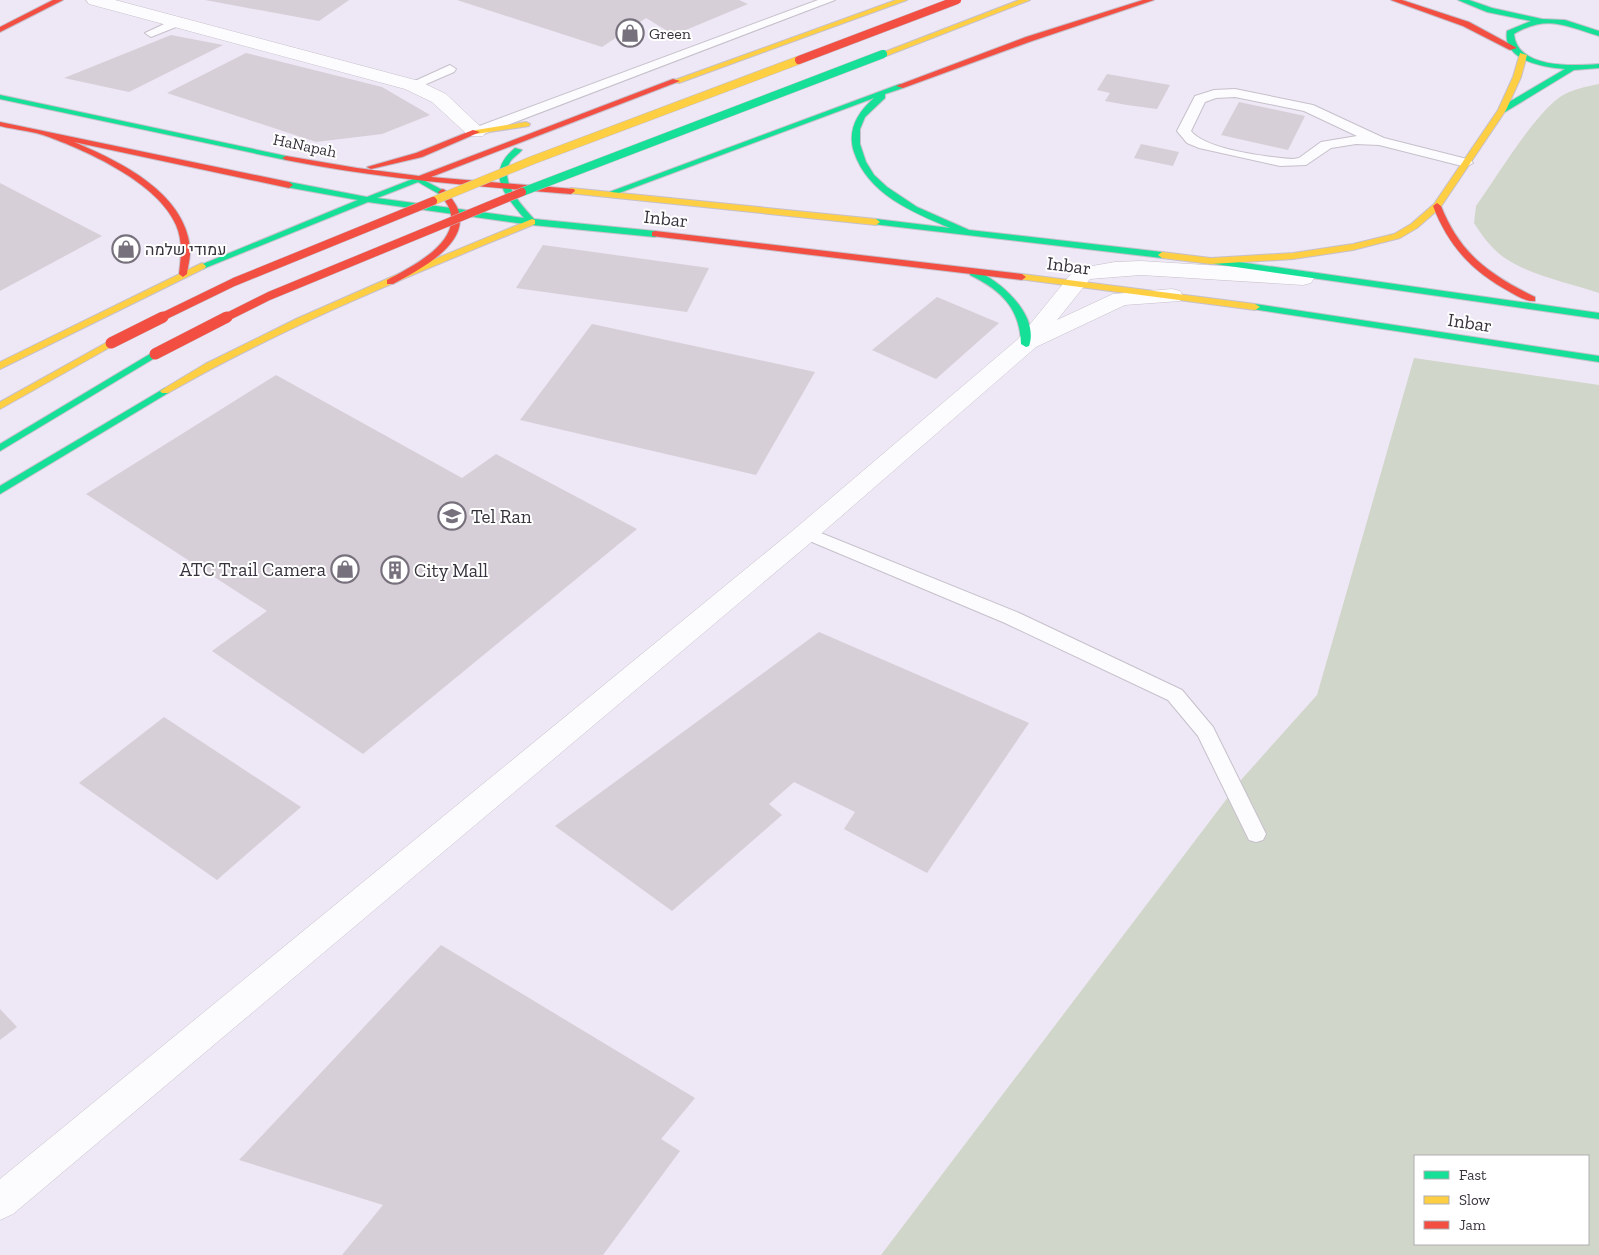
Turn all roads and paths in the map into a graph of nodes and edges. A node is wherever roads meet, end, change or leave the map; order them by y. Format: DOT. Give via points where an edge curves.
graph roads {
  1 [pos="59,0"];
  2 [pos="95,0"];
  3 [pos="829,0"];
  4 [pos="902,0"];
  5 [pos="957,0"];
  6 [pos="1026,0"];
  7 [pos="1150,0"];
  8 [pos="1395,0"];
  9 [pos="1462,0"];
  10 [pos="876,5"];
  11 [pos="1084,9"];
  12 [pos="1542,21"];
  13 [pos="177,22"];
  14 [pos="0,30"];
  15 [pos="151,33"];
  16 [pos="1599,34"];
  17 [pos="1029,39"];
  18 [pos="1518,52"];
  19 [pos="1599,66"];
  20 [pos="450,69"];
  21 [pos="1571,69"];
  22 [pos="412,85"];
  23 [pos="892,89"];
  24 [pos="0,96"];
  25 [pos="613,104"];
  26 [pos="1502,110"];
  27 [pos="0,124"];
  28 [pos="562,124"];
  29 [pos="476,132"];
  30 [pos="54,136"];
  31 [pos="1379,141"];
  32 [pos="1466,163"];
  33 [pos="337,169"];
  34 [pos="418,178"];
  35 [pos="508,185"];
  36 [pos="608,194"];
  37 [pos="361,200"];
  38 [pos="583,203"];
  39 [pos="1437,206"];
  40 [pos="455,212"];
  41 [pos="558,212"];
  42 [pos="532,222"];
  43 [pos="965,231"];
  44 [pos="1211,261"];
  45 [pos="964,270"];
  46 [pos="183,274"];
  47 [pos="1358,281"];
  48 [pos="390,282"];
  49 [pos="1074,283"];
  50 [pos="1180,296"];
  51 [pos="1586,314"];
  52 [pos="1599,316"];
  53 [pos="1026,344"];
  54 [pos="1599,358"];
  55 [pos="0,366"];
  56 [pos="0,406"];
  57 [pos="0,448"];
  58 [pos="0,491"];
  59 [pos="806,533"];
  60 [pos="1256,834"];
  61 [pos="0,1202"];
  1 -- 14 [label="main road"];
  2 -- 13 [label="street"];
  3 -- 29 [label="lane"];
  4 -- 10 [label="main road"];
  5 -- 56 [label="main road, bridge" via="532,160 234,282 111,343"];
  6 -- 57 [label="main road, bridge" via="585,167 269,296 155,354"];
  7 -- 17 [label="main road"];
  8 -- 18 [label="main road" via="1466,24"];
  9 -- 12 [label="main road" via="1490,10"];
  10 -- 25 [label="main road"];
  11 -- 17 [label="main road"];
  12 -- 16 [label="main road" via="1577,25"];
  12 -- 18 [label="main road" via="1527,22 1510,33 1509,40"];
  13 -- 15 [label="lane"];
  13 -- 22 [label="street"];
  17 -- 23 [label="main road"];
  18 -- 21 [label="main road" via="1553,67"];
  18 -- 26 [label="main road" via="1517,77"];
  19 -- 21 [label="main road"];
  20 -- 22 [label="lane"];
  21 -- 26 [label="main road"];
  22 -- 29 [label="street" via="439,98"];
  23 -- 36 [label="main road"];
  23 -- 43 [label="main road" via="866,108 857,122 859,163 866,174 889,192 921,212"];
  24 -- 33 [label="main road, HaNapah"];
  25 -- 28 [label="main road"];
  25 -- 29 [label="main road" via="555,119"];
  26 -- 32 [label="main road"];
  27 -- 30 [label="main road"];
  28 -- 34 [label="main road"];
  28 -- 35 [label="main road" via="519,149 507,160 503,167"];
  29 -- 33 [label="main road" via="392,163"];
  30 -- 37 [label="main road"];
  30 -- 46 [label="main road" via="129,171 161,198 182,228 187,244 188,259"];
  31 -- 31 [label="lane" via="1308,108 1235,94 1214,94 1200,99 1184,131 1192,141 1207,147 1287,164 1301,162 1315,150 1335,142 1355,139"];
  31 -- 32 [label="lane"];
  32 -- 39 [label="main road"];
  33 -- 34 [label="main road, HaNapah"];
  34 -- 35 [label="main road, HaNapah"];
  34 -- 37 [label="main road"];
  34 -- 40 [label="main road" via="443,191"];
  35 -- 36 [label="main road, HaNapah"];
  35 -- 42 [label="main road"];
  36 -- 38 [label="main road"];
  36 -- 43 [label="main road, Inbar"];
  37 -- 40 [label="main road"];
  37 -- 46 [label="main road"];
  39 -- 44 [label="main road" via="1427,217 1398,236 1377,242 1293,256"];
  39 -- 51 [label="main road" via="1449,237 1487,276 1542,303"];
  40 -- 42 [label="main road"];
  40 -- 48 [label="main road" via="456,227 447,243 419,266"];
  41 -- 42 [label="main road"];
  42 -- 45 [label="main road, Inbar"];
  42 -- 48 [label="main road"];
  43 -- 44 [label="main road, Inbar"];
  44 -- 47 [label="main road"];
  45 -- 49 [label="main road, Inbar"];
  45 -- 53 [label="main road" via="988,280 1020,313 1029,331"];
  46 -- 55 [label="main road"];
  47 -- 49 [label="street" via="1141,268 1095,271 1083,274"];
  47 -- 51 [label="main road"];
  48 -- 58 [label="main road" via="204,367"];
  49 -- 50 [label="main road, Inbar"];
  49 -- 53 [label="street"];
  50 -- 53 [label="street" via="1121,299"];
  50 -- 54 [label="main road, Inbar"];
  51 -- 52 [label="main road"];
  53 -- 59 [label="street"];
  59 -- 60 [label="lane" via="1012,618 1175,695 1206,732"];
  59 -- 61 [label="street"];
}
